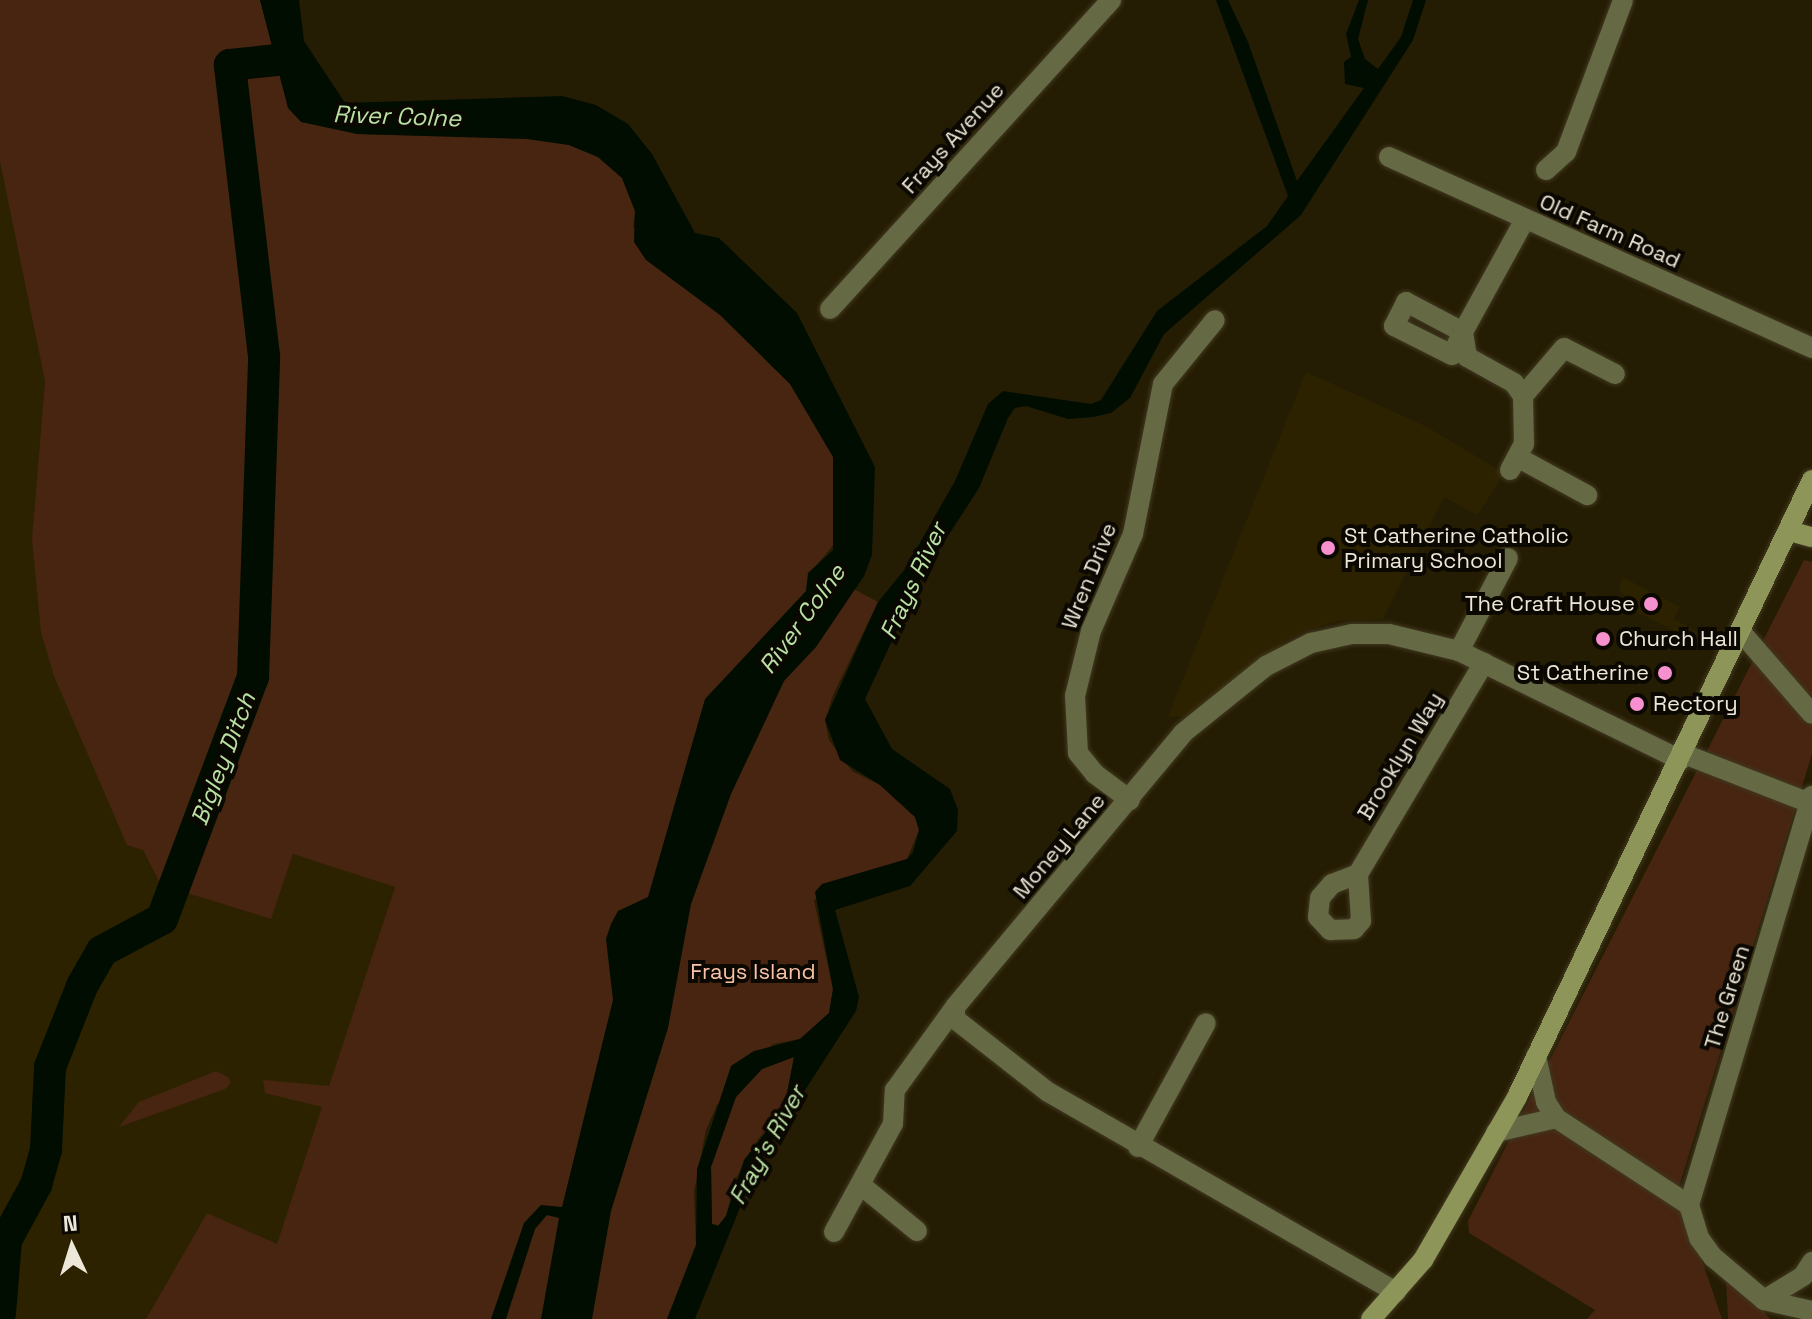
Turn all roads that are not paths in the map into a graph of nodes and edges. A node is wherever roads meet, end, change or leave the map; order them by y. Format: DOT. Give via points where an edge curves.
graph roads {
  1 [pos="1111,0"];
  2 [pos="1623,0"];
  3 [pos="1389,157"];
  4 [pos="1546,170"];
  5 [pos="1525,219"];
  6 [pos="830,309"];
  7 [pos="1215,320"];
  8 [pos="1812,348"];
  9 [pos="1615,374"];
  10 [pos="1523,396"];
  11 [pos="1812,480"];
  12 [pos="1587,495"];
  13 [pos="1789,531"];
  14 [pos="1812,537"];
  15 [pos="1508,558"];
  16 [pos="1741,632"];
  17 [pos="1459,651"];
  18 [pos="1484,663"];
  19 [pos="1812,714"];
  20 [pos="1682,757"];
  21 [pos="1130,800"];
  22 [pos="1811,800"];
  23 [pos="1358,874"];
  24 [pos="955,1007"];
  25 [pos="1206,1023"];
  26 [pos="1536,1056"];
  27 [pos="1556,1118"];
  28 [pos="1496,1132"];
  29 [pos="1138,1147"];
  30 [pos="862,1186"];
  31 [pos="1689,1205"];
  32 [pos="917,1231"];
  33 [pos="834,1232"];
  34 [pos="1812,1262"];
  35 [pos="1396,1292"];
  36 [pos="1764,1300"];
  37 [pos="1812,1311"];
  38 [pos="1371,1319"];
  1 -- 6 [label="street, Frays Avenue"];
  2 -- 4 [label="street" via="1566,152"];
  3 -- 5 [label="street, Old Farm Road"];
  5 -- 8 [label="street, Old Farm Road"];
  5 -- 10 [label="street" via="1463,332 1467,357 1514,383"];
  7 -- 21 [label="street, Wren Drive" via="1163,384 1133,534 1091,631 1075,696 1078,753"];
  9 -- 10 [label="street" via="1564,348"];
  10 -- 12 [label="street" via="1524,444 1514,464"];
  11 -- 13 [label="street"];
  13 -- 14 [label="street"];
  13 -- 16 [label="street"];
  15 -- 17 [label="street"];
  16 -- 19 [label="street"];
  16 -- 20 [label="street"];
  17 -- 18 [label="street, Money Lane"];
  17 -- 21 [label="street, Money Lane" via="1410,637 1370,634 1335,637 1290,651 1197,720"];
  18 -- 20 [label="street, Money Lane"];
  18 -- 23 [label="street, Brooklyn Way"];
  20 -- 22 [label="street, The Green"];
  20 -- 26 [label="street"];
  21 -- 24 [label="street, Money Lane"];
  22 -- 31 [label="street, The Green"];
  24 -- 29 [label="street" via="955,1019 1048,1092"];
  24 -- 30 [label="street, Money Lane" via="895,1090 893,1124"];
  25 -- 29 [label="street"];
  26 -- 27 [label="street" via="1546,1102"];
  26 -- 28 [label="street"];
  27 -- 28 [label="street"];
  27 -- 31 [label="street"];
  28 -- 35 [label="street" via="1423,1260"];
  29 -- 35 [label="street"];
  30 -- 32 [label="street"];
  30 -- 33 [label="street, Money Lane"];
  31 -- 36 [label="street" via="1699,1238 1713,1257"];
  34 -- 36 [label="street" via="1803,1276"];
  35 -- 38 [label="street"];
  36 -- 37 [label="street"];
}
